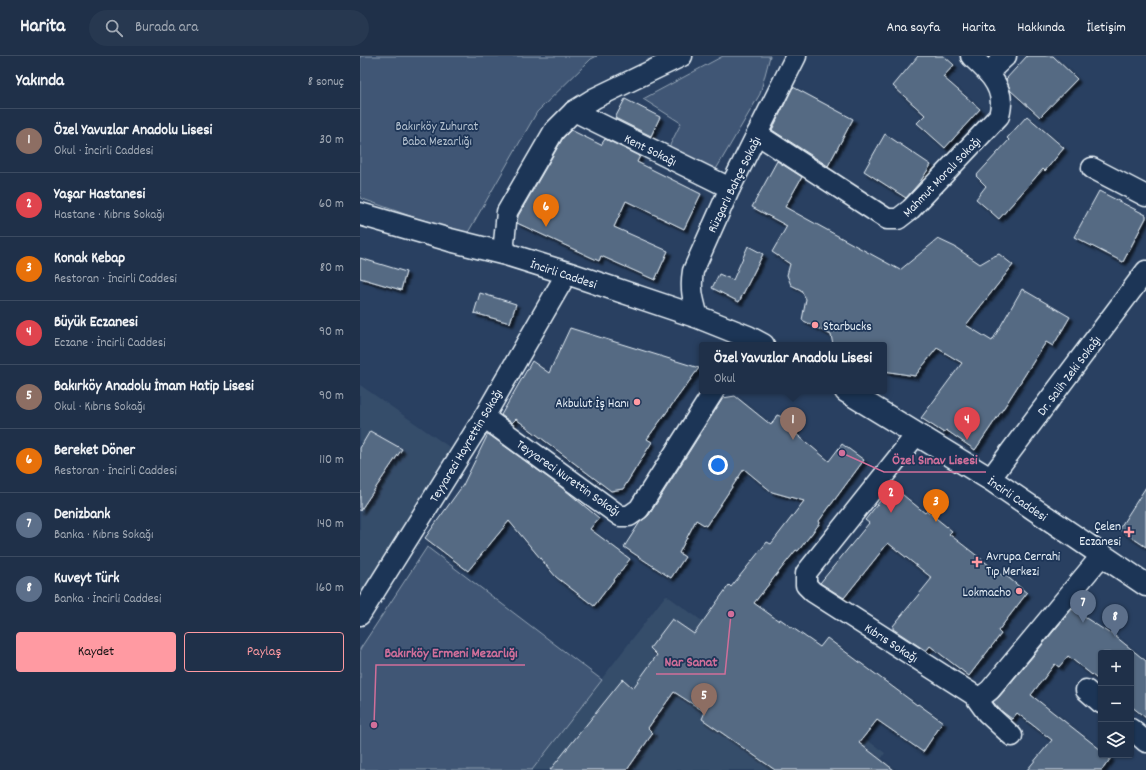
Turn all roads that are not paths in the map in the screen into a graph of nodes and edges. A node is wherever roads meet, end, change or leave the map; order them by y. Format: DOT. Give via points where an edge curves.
graph roads {
  1 [pos="682,56"];
  2 [pos="796,56"];
  3 [pos="971,56"];
  4 [pos="1006,56"];
  5 [pos="988,73"];
  6 [pos="574,111"];
  7 [pos="757,134"];
  8 [pos="1092,168"];
  9 [pos="730,188"];
  10 [pos="1146,196"];
  11 [pos="360,214"];
  12 [pos="506,254"];
  13 [pos="1146,271"];
  14 [pos="567,273"];
  15 [pos="698,317"];
  16 [pos="752,342"];
  17 [pos="712,394"];
  18 [pos="851,394"];
  19 [pos="484,417"];
  20 [pos="916,435"];
  21 [pos="990,479"];
  22 [pos="1102,555"];
  23 [pos="1146,585"];
  24 [pos="360,615"];
  25 [pos="1086,690"];
  26 [pos="974,695"];
  27 [pos="1098,700"];
  28 [pos="1134,732"];
  29 [pos="1012,736"];
  30 [pos="1146,742"];
  1 -- 6 [label="street"];
  2 -- 7 [label="street, Rüzgarlı Bahçe Sokağı"];
  3 -- 5 [label="street, Mahmut Moralı Sokağı"];
  4 -- 5 [label="street"];
  5 -- 7 [label="street, Mahmut Moralı Sokağı" via="999,91 999,116 911,209 898,219 887,219"];
  6 -- 9 [label="street, Kent Sokağı"];
  6 -- 12 [label="street" via="554,131 507,212 504,243"];
  7 -- 9 [label="street, Rüzgarlı Bahçe Sokağı"];
  8 -- 10 [label="street"];
  9 -- 15 [label="street, Rüzgarlı Bahçe Sokağı" via="691,283"];
  11 -- 12 [label="main road, İncirli Caddesi"];
  12 -- 14 [label="main road, İncirli Caddesi"];
  13 -- 21 [label="street, Dr. Salih Zeki Sokağı"];
  14 -- 15 [label="main road, İncirli Caddesi"];
  14 -- 19 [label="street, Teyyareci Hayrettin Sokağı"];
  15 -- 16 [label="main road, İncirli Caddesi"];
  17 -- 19 [label="street, Teyyareci Nurettin Sokağı" via="639,509 629,516 620,516"];
  18 -- 20 [label="main road, İncirli Caddesi"];
  19 -- 24 [label="street, Teyyareci Hayrettin Sokağı"];
  20 -- 21 [label="main road, İncirli Caddesi"];
  20 -- 26 [label="street, Kıbrıs Sokağı" via="806,573 806,585"];
  21 -- 22 [label="main road, İncirli Caddesi"];
  22 -- 23 [label="main road, İncirli Caddesi"];
  22 -- 26 [label="street" via="990,690 981,697"];
  25 -- 27 [label="street"];
  26 -- 29 [label="street" via="987,713"];
  28 -- 30 [label="street"];
}
